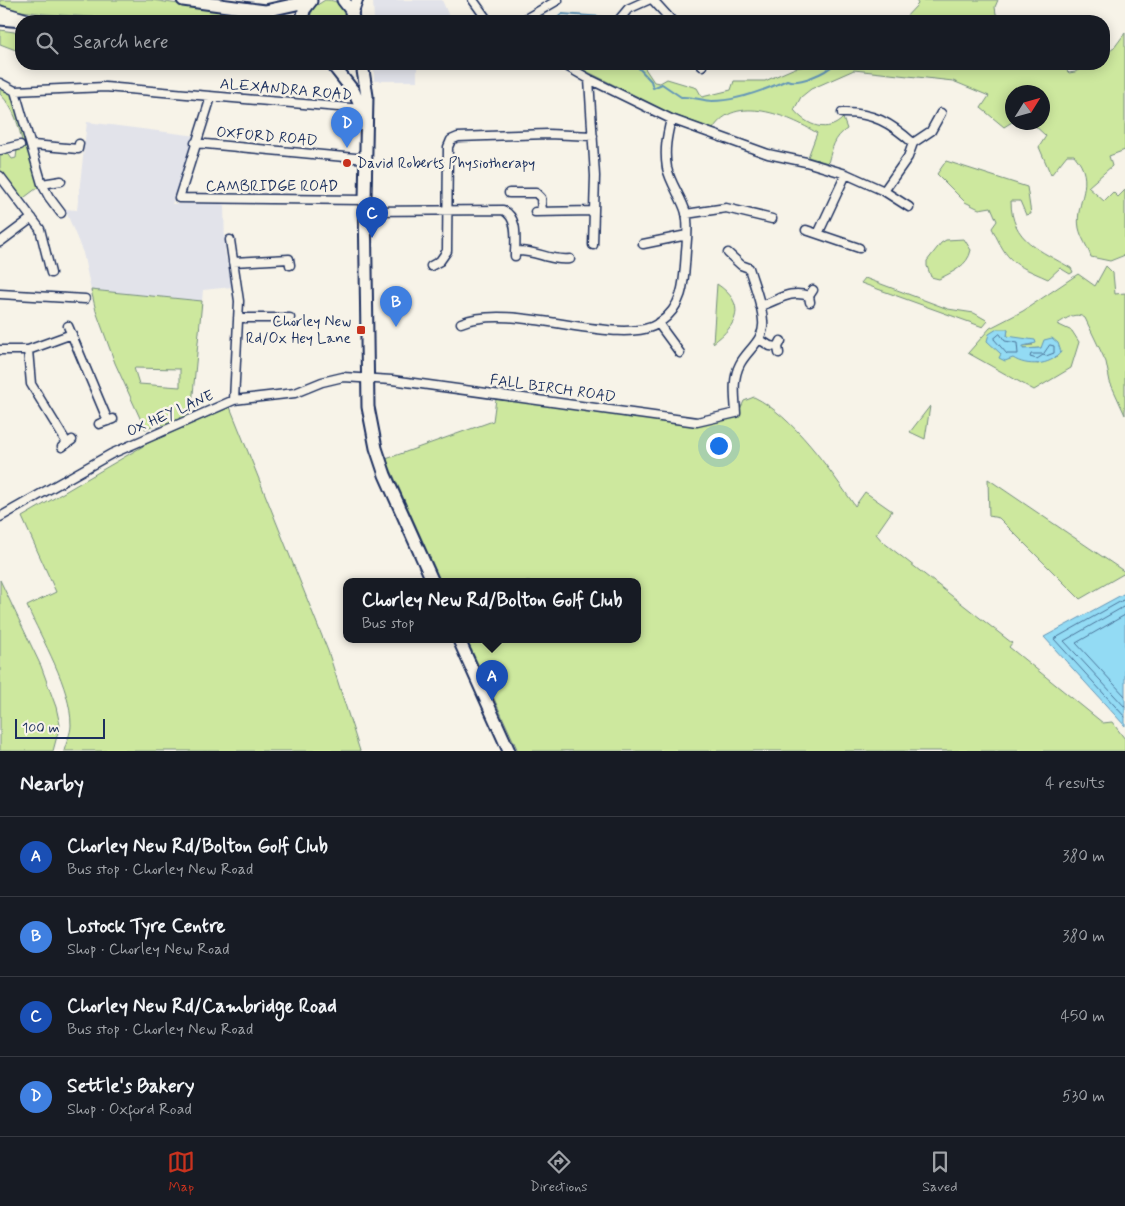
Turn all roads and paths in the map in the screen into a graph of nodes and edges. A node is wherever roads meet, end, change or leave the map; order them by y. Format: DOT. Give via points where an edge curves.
graph roads {
  1 [pos="183,0"];
  2 [pos="343,0"];
  3 [pos="357,0"];
  4 [pos="558,0"];
  5 [pos="648,0"];
  6 [pos="653,0"];
  7 [pos="311,1"];
  8 [pos="475,1"];
  9 [pos="0,10"];
  10 [pos="17,15"];
  11 [pos="303,15"];
  12 [pos="351,15"];
  13 [pos="354,15"];
  14 [pos="484,15"];
  15 [pos="535,15"];
  16 [pos="623,15"];
  17 [pos="667,15"];
  18 [pos="0,19"];
  19 [pos="15,20"];
  20 [pos="332,70"];
  21 [pos="337,70"];
  22 [pos="362,70"];
  23 [pos="363,70"];
  24 [pos="573,70"];
  25 [pos="589,79"];
  26 [pos="0,83"];
  27 [pos="351,87"];
  28 [pos="15,91"];
  29 [pos="210,97"];
  30 [pos="362,109"];
  31 [pos="941,112"];
  32 [pos="840,113"];
  33 [pos="671,119"];
  34 [pos="366,121"];
  35 [pos="593,136"];
  36 [pos="196,143"];
  37 [pos="913,143"];
  38 [pos="79,144"];
  39 [pos="33,145"];
  40 [pos="16,148"];
  41 [pos="0,150"];
  42 [pos="366,159"];
  43 [pos="846,174"];
  44 [pos="0,177"];
  45 [pos="61,181"];
  46 [pos="42,184"];
  47 [pos="884,191"];
  48 [pos="509,193"];
  49 [pos="365,205"];
  50 [pos="909,207"];
  51 [pos="446,211"];
  52 [pos="594,211"];
  53 [pos="61,213"];
  54 [pos="686,214"];
  55 [pos="32,218"];
  56 [pos="772,219"];
  57 [pos="806,230"];
  58 [pos="818,234"];
  59 [pos="687,235"];
  60 [pos="230,240"];
  61 [pos="0,242"];
  62 [pos="592,242"];
  63 [pos="646,245"];
  64 [pos="859,248"];
  65 [pos="728,253"];
  66 [pos="570,259"];
  67 [pos="233,262"];
  68 [pos="290,265"];
  69 [pos="431,266"];
  70 [pos="47,268"];
  71 [pos="0,294"];
  72 [pos="810,296"];
  73 [pos="85,299"];
  74 [pos="760,306"];
  75 [pos="238,318"];
  76 [pos="290,318"];
  77 [pos="658,323"];
  78 [pos="465,324"];
  79 [pos="759,339"];
  80 [pos="779,347"];
  81 [pos="0,350"];
  82 [pos="28,350"];
  83 [pos="682,355"];
  84 [pos="366,377"];
  85 [pos="234,400"];
  86 [pos="99,424"];
  87 [pos="67,443"];
  88 [pos="0,517"];
  89 [pos="431,578"];
  90 [pos="460,643"];
  91 [pos="509,751"];
  1 -- 7 [label="highway" via="265,11"];
  2 -- 12 [label="highway"];
  3 -- 13 [label="main road"];
  4 -- 15 [label="street"];
  5 -- 16 [label="street" via="628,9"];
  6 -- 17 [label="street"];
  7 -- 11 [label="highway"];
  8 -- 14 [label="street"];
  9 -- 10 [label="street"];
  18 -- 19 [label="highway"];
  20 -- 27 [label="highway"];
  21 -- 27 [label="highway"];
  22 -- 27 [label="highway"];
  23 -- 34 [label="highway"];
  24 -- 25 [label="street"];
  25 -- 33 [label="street"];
  25 -- 35 [label="street"];
  26 -- 28 [label="street"];
  27 -- 30 [label="highway"];
  28 -- 29 [label="street, ALEXANDRA ROAD" via="105,87"];
  28 -- 39 [label="street"];
  29 -- 30 [label="street, ALEXANDRA ROAD"];
  29 -- 36 [label="street"];
  30 -- 34 [label="highway"];
  31 -- 37 [label="street" via="931,131"];
  32 -- 37 [label="street" via="881,118"];
  33 -- 43 [label="street" via="768,154"];
  33 -- 54 [label="street" via="665,146 667,169"];
  34 -- 42 [label="highway"];
  35 -- 51 [label="street" via="548,134 455,138 448,147"];
  35 -- 52 [label="street"];
  36 -- 42 [label="street, OXFORD ROAD"];
  36 -- 49 [label="street, CAMBRIDGE ROAD" via="179,198"];
  37 -- 47 [label="street" via="908,157"];
  38 -- 39 [label="street" via="78,149"];
  39 -- 46 [label="street"];
  40 -- 41 [label="street"];
  42 -- 49 [label="highway"];
  43 -- 47 [label="street"];
  43 -- 58 [label="street"];
  44 -- 55 [label="street"];
  45 -- 46 [label="street"];
  46 -- 53 [label="street"];
  47 -- 50 [label="street"];
  48 -- 52 [label="street" via="520,190 538,194 541,198 539,212"];
  49 -- 51 [label="street, CAMBRIDGE ROAD"];
  49 -- 84 [label="highway"];
  51 -- 66 [label="street, CAMBRIDGE ROAD" via="502,210 514,221 515,253 533,251 561,263"];
  51 -- 69 [label="street" via="447,251 440,261"];
  52 -- 62 [label="street"];
  54 -- 56 [label="street" via="726,208"];
  54 -- 59 [label="street"];
  55 -- 61 [label="street"];
  55 -- 70 [label="street" via="40,229"];
  57 -- 58 [label="street"];
  58 -- 64 [label="street"];
  59 -- 63 [label="street"];
  59 -- 77 [label="street" via="682,292 669,315"];
  60 -- 67 [label="street"];
  65 -- 74 [label="street" via="749,268"];
  67 -- 68 [label="street" via="289,259"];
  67 -- 75 [label="street" via="239,301"];
  71 -- 73 [label="street"];
  72 -- 74 [label="street" via="788,293"];
  74 -- 79 [label="street" via="763,321"];
  75 -- 76 [label="street"];
  75 -- 85 [label="street"];
  77 -- 78 [label="street" via="639,330 610,333 530,319 482,317"];
  77 -- 83 [label="street"];
  79 -- 80 [label="street"];
  79 -- 84 [label="street, FALL BIRCH ROAD" via="740,363 734,387 736,413 697,422"];
  81 -- 82 [label="street"];
  82 -- 86 [label="street" via="70,330 110,420"];
  82 -- 87 [label="street" via="31,384"];
  84 -- 85 [label="street, OX HEY LANE" via="334,379 295,393"];
  84 -- 89 [label="highway" via="371,424 382,466"];
  85 -- 88 [label="street, OX HEY LANE" via="111,454"];
  90 -- 91 [label="highway"];
}
